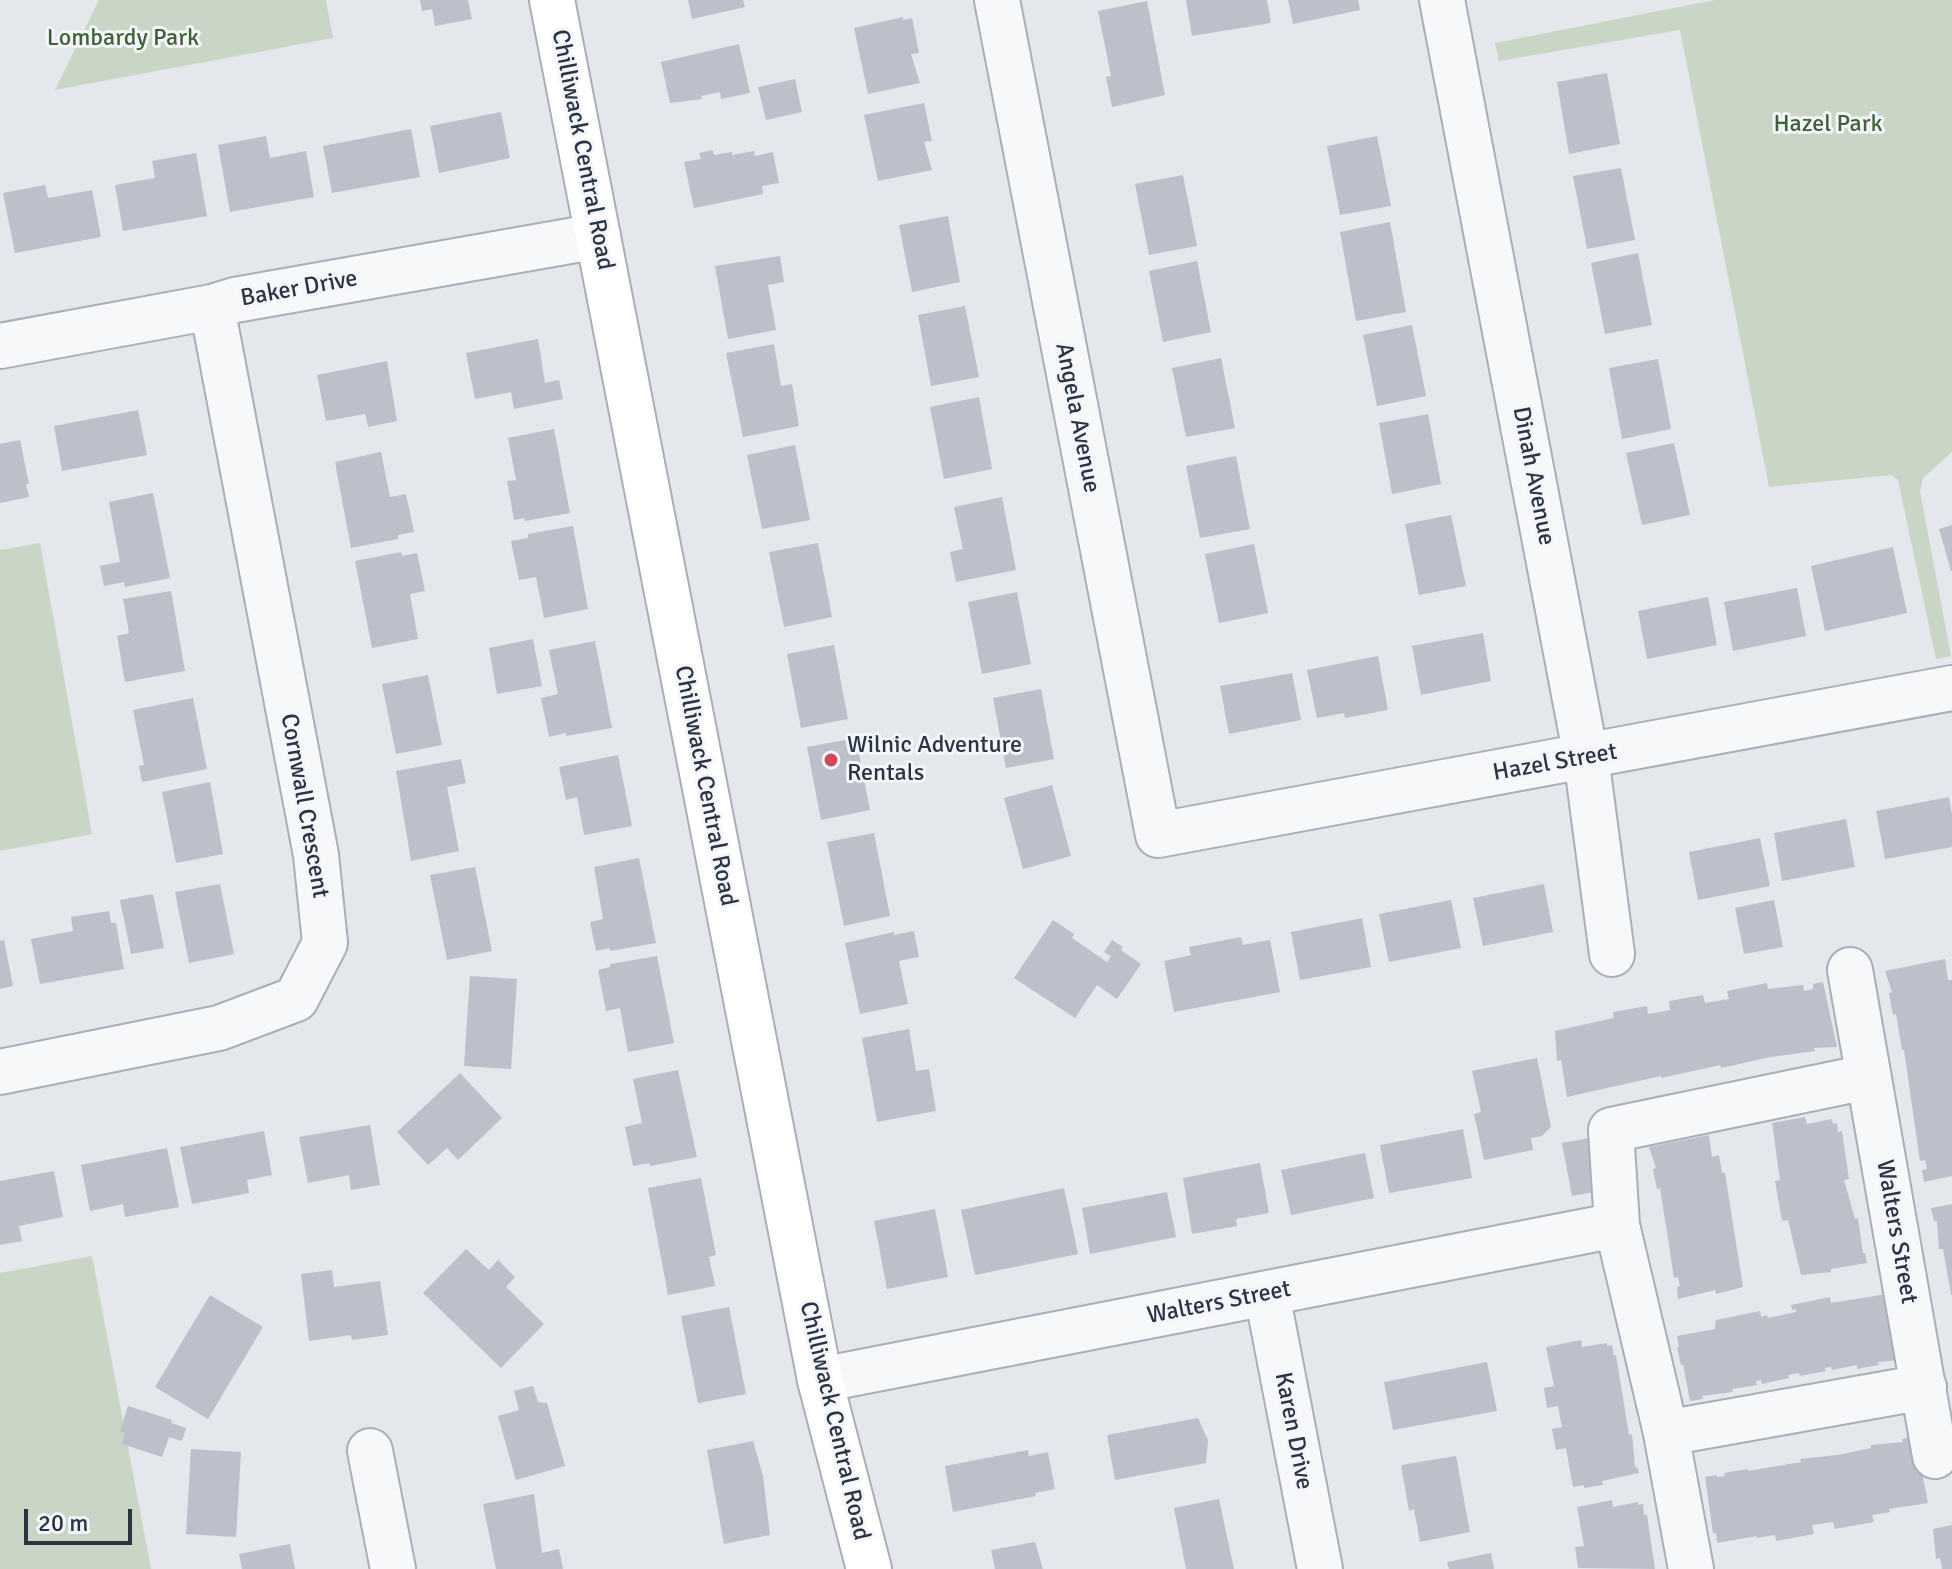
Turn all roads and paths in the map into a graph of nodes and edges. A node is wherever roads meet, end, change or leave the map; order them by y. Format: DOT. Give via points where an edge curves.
graph roads {
  1 [pos="552,0"];
  2 [pos="997,0"];
  3 [pos="1442,0"];
  4 [pos="598,236"];
  5 [pos="212,307"];
  6 [pos="0,346"];
  7 [pos="1952,688"];
  8 [pos="1586,757"];
  9 [pos="1158,835"];
  10 [pos="1612,954"];
  11 [pos="1850,970"];
  12 [pos="0,1072"];
  13 [pos="1867,1077"];
  14 [pos="1617,1225"];
  15 [pos="1267,1294"];
  16 [pos="820,1380"];
  17 [pos="1924,1387"];
  18 [pos="1666,1433"];
  19 [pos="370,1451"];
  20 [pos="1935,1456"];
  21 [pos="393,1569"];
  22 [pos="869,1569"];
  23 [pos="1320,1569"];
  24 [pos="1691,1569"];
  1 -- 4 [label="street, Chilliwack Central Road"];
  2 -- 9 [label="street, Angela Avenue"];
  3 -- 8 [label="street, Dinah Avenue"];
  4 -- 5 [label="street, Baker Drive"];
  4 -- 16 [label="street, Chilliwack Central Road"];
  5 -- 6 [label="street, Baker Drive"];
  5 -- 12 [label="street, Cornwall Crescent" via="316,855 325,943 296,999 219,1028"];
  7 -- 8 [label="street, Hazel Street"];
  8 -- 9 [label="street, Hazel Street"];
  8 -- 10 [label="street, Dinah Avenue"];
  11 -- 13 [label="street, Walters Street"];
  13 -- 14 [label="street" via="1611,1130"];
  13 -- 17 [label="street, Walters Street"];
  14 -- 15 [label="street, Walters Street"];
  14 -- 18 [label="street"];
  15 -- 16 [label="street, Walters Street"];
  15 -- 23 [label="street, Karen Drive"];
  16 -- 22 [label="street, Chilliwack Central Road"];
  17 -- 18 [label="street"];
  17 -- 20 [label="street, Walters Street"];
  18 -- 24 [label="street"];
  19 -- 21 [label="street"];
}
